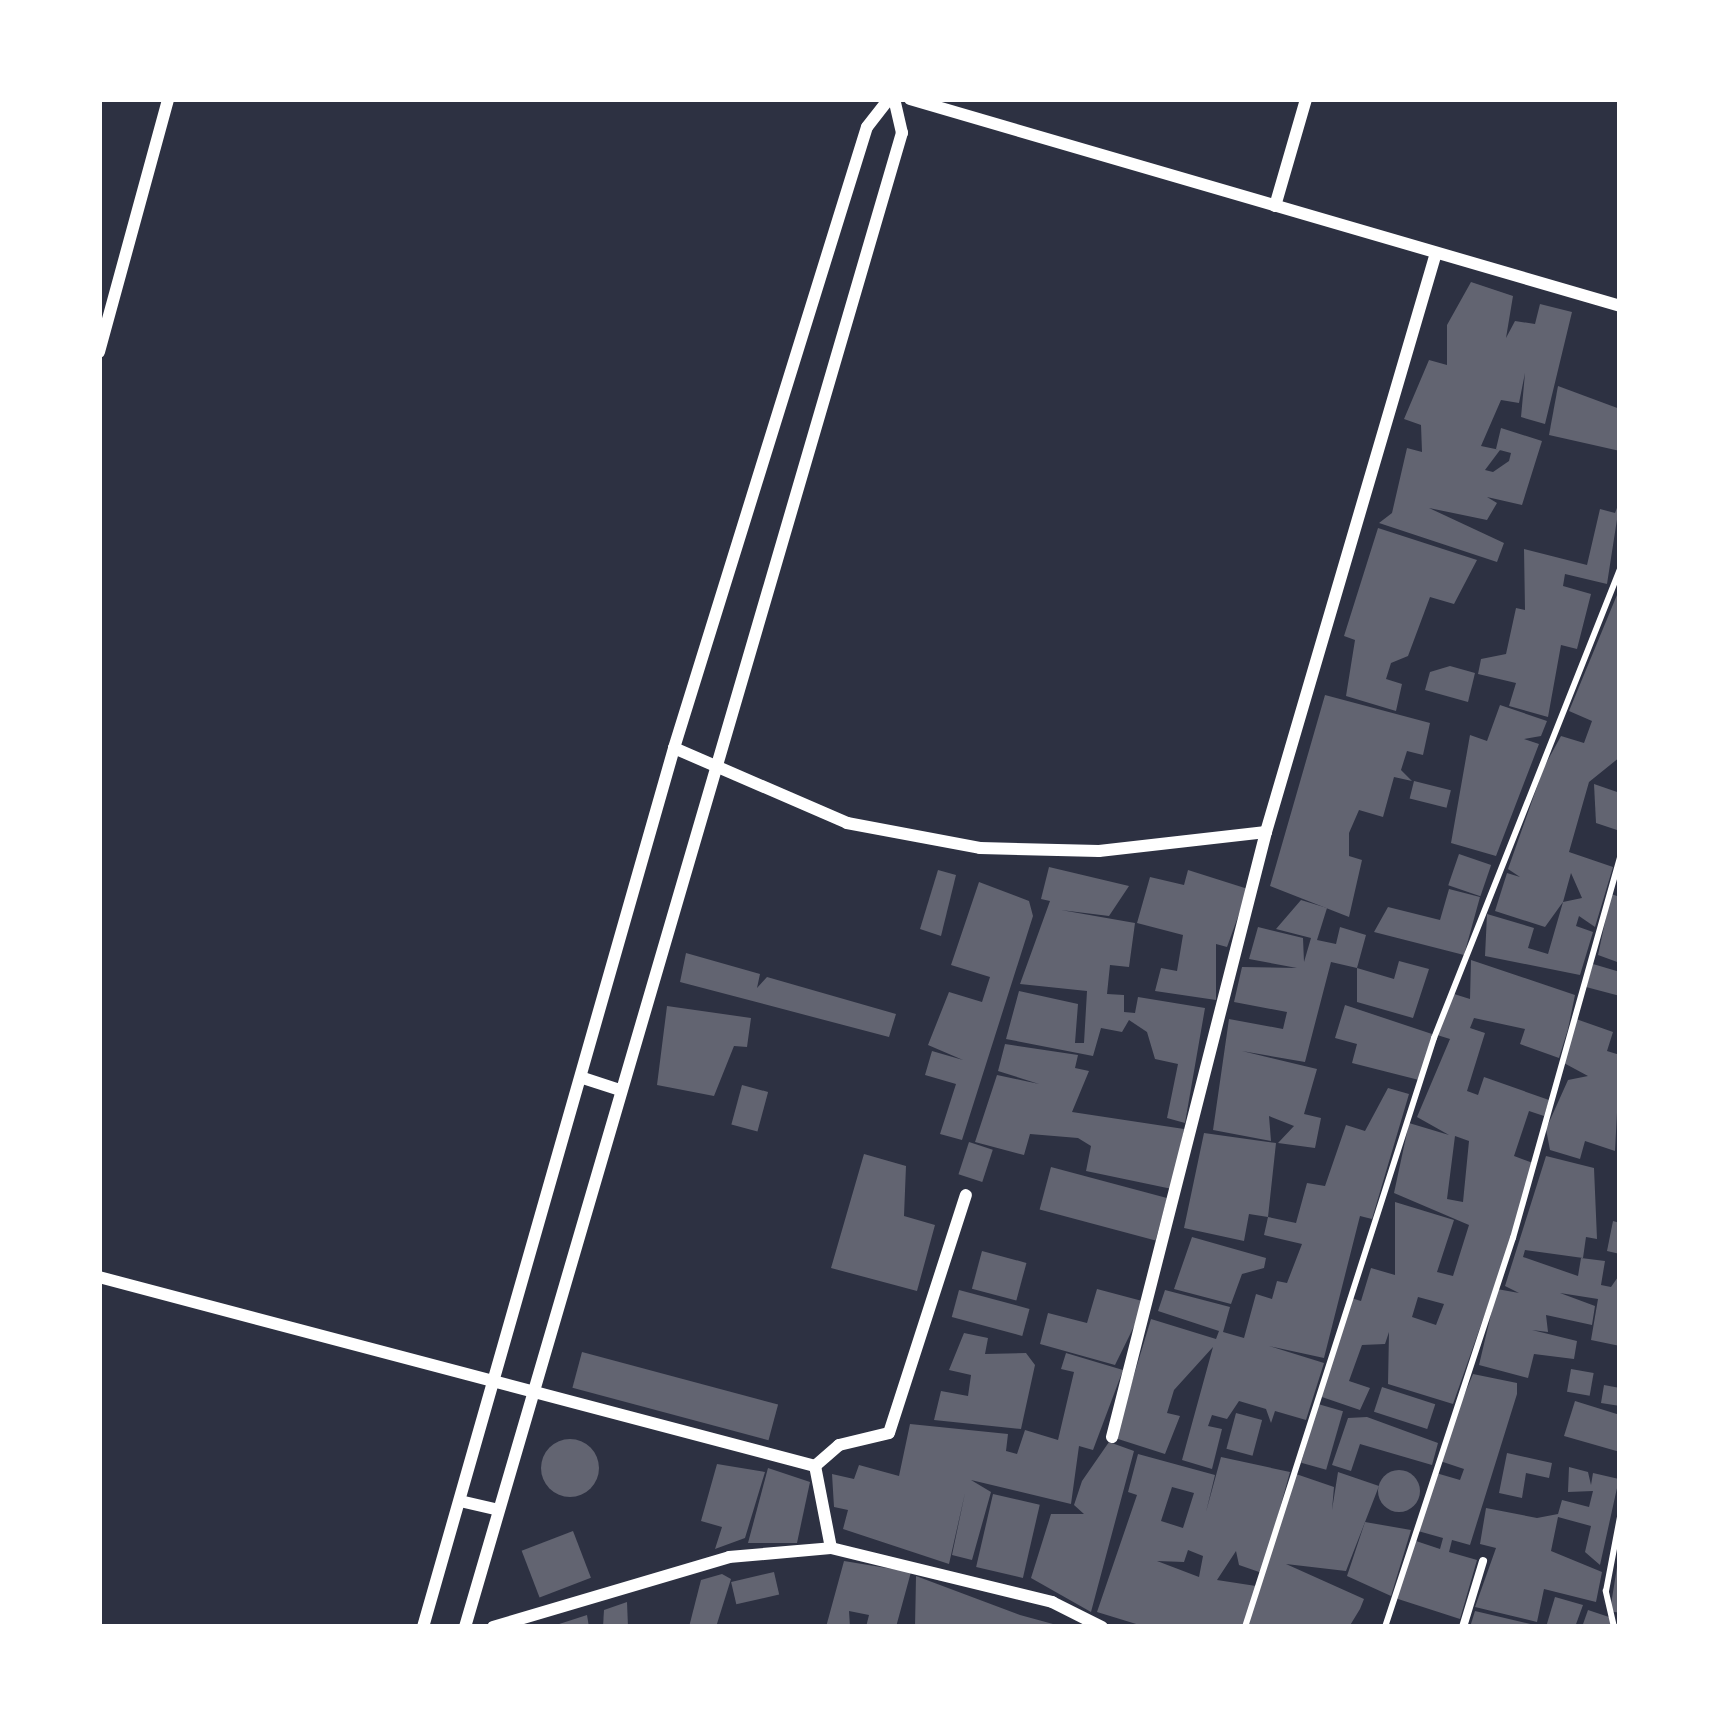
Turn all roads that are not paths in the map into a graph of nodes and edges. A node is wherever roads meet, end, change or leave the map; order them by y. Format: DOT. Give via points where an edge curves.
graph roads {
  1 [pos="168,99"];
  2 [pos="891,99"];
  3 [pos="910,99"];
  4 [pos="1306,99"];
  5 [pos="1275,206"];
  6 [pos="1436,253"];
  7 [pos="1620,306"];
  8 [pos="99,352"];
  9 [pos="674,748"];
  10 [pos="713,758"];
  11 [pos="1266,832"];
  12 [pos="584,1078"];
  13 [pos="621,1090"];
  14 [pos="966,1195"];
  15 [pos="99,1277"];
  16 [pos="495,1382"];
  17 [pos="532,1392"];
  18 [pos="1112,1437"];
  19 [pos="815,1466"];
  20 [pos="460,1501"];
  21 [pos="498,1510"];
  22 [pos="831,1548"];
  23 [pos="1483,1561"];
  24 [pos="423,1627"];
  25 [pos="466,1627"];
  26 [pos="494,1627"];
  27 [pos="1102,1627"];
  28 [pos="1463,1627"];
  1 -- 8 [label="street"];
  2 -- 9 [label="street" via="868,127"];
  2 -- 10 [label="street" via="902,133"];
  3 -- 5 [label="street"];
  4 -- 5 [label="street"];
  5 -- 6 [label="street"];
  6 -- 7 [label="street"];
  6 -- 11 [label="street"];
  9 -- 10 [label="street"];
  9 -- 12 [label="street"];
  10 -- 11 [label="street" via="847,823 980,848 1099,851"];
  10 -- 13 [label="street"];
  11 -- 18 [label="street"];
  12 -- 13 [label="street"];
  12 -- 16 [label="street"];
  13 -- 17 [label="street"];
  14 -- 19 [label="street" via="889,1433 839,1445"];
  15 -- 16 [label="street"];
  16 -- 17 [label="street"];
  16 -- 20 [label="street"];
  17 -- 19 [label="street"];
  17 -- 21 [label="street"];
  19 -- 22 [label="street"];
  20 -- 21 [label="street"];
  20 -- 24 [label="street"];
  21 -- 25 [label="street"];
  22 -- 26 [label="street" via="710,1562"];
  22 -- 27 [label="street" via="1052,1603"];
  23 -- 28 [label="lane"];
}
